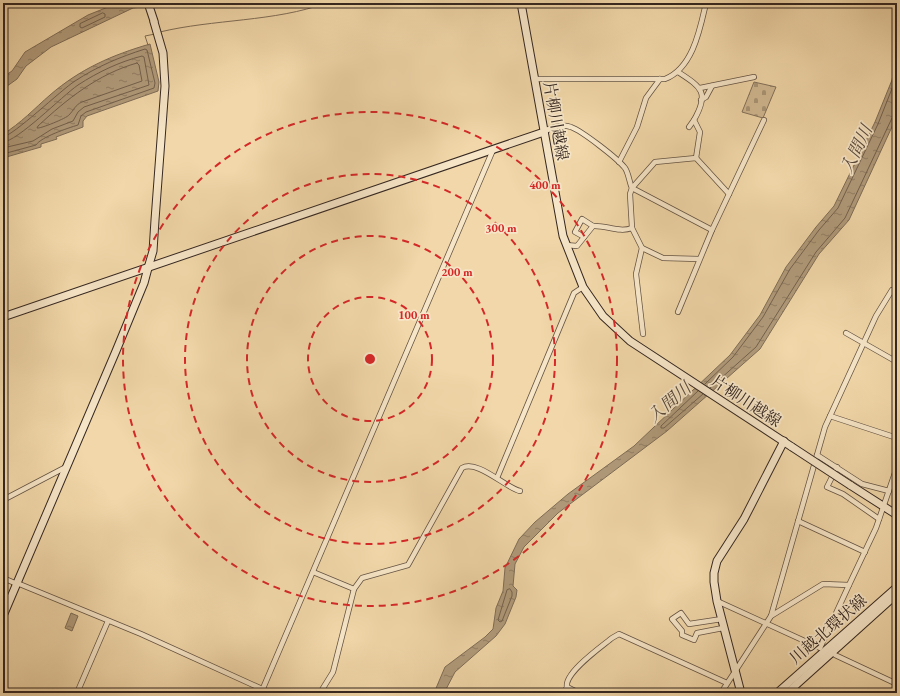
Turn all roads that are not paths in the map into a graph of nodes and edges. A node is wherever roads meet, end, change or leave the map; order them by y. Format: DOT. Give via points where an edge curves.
graph roads {
  1 [pos="148,3"];
  2 [pos="521,3"];
  3 [pos="706,3"];
  4 [pos="678,72"];
  5 [pos="754,77"];
  6 [pos="535,79"];
  7 [pos="660,79"];
  8 [pos="712,86"];
  9 [pos="700,88"];
  10 [pos="701,100"];
  11 [pos="694,120"];
  12 [pos="764,120"];
  13 [pos="690,127"];
  14 [pos="544,132"];
  15 [pos="493,150"];
  16 [pos="696,158"];
  17 [pos="619,162"];
  18 [pos="632,188"];
  19 [pos="729,194"];
  20 [pos="593,226"];
  21 [pos="632,228"];
  22 [pos="712,230"];
  23 [pos="584,237"];
  24 [pos="566,245"];
  25 [pos="642,248"];
  26 [pos="699,260"];
  27 [pos="148,268"];
  28 [pos="583,287"];
  29 [pos="897,291"];
  30 [pos="678,312"];
  31 [pos="3,317"];
  32 [pos="846,333"];
  33 [pos="643,334"];
  34 [pos="864,343"];
  35 [pos="897,362"];
  36 [pos="830,416"];
  37 [pos="897,438"];
  38 [pos="784,442"];
  39 [pos="817,455"];
  40 [pos="66,467"];
  41 [pos="837,467"];
  42 [pos="897,467"];
  43 [pos="497,478"];
  44 [pos="520,491"];
  45 [pos="889,491"];
  46 [pos="3,500"];
  47 [pos="884,507"];
  48 [pos="897,515"];
  49 [pos="879,519"];
  50 [pos="798,521"];
  51 [pos="865,552"];
  52 [pos="313,572"];
  53 [pos="3,578"];
  54 [pos="17,583"];
  55 [pos="849,585"];
  56 [pos="897,587"];
  57 [pos="354,589"];
  58 [pos="897,594"];
  59 [pos="717,601"];
  60 [pos="3,616"];
  61 [pos="771,616"];
  62 [pos="722,619"];
  63 [pos="108,621"];
  64 [pos="767,624"];
  65 [pos="723,628"];
  66 [pos="835,655"];
  67 [pos="735,673"];
  68 [pos="727,683"];
  69 [pos="897,684"];
  70 [pos="567,687"];
  71 [pos="262,691"];
  72 [pos="77,693"];
  73 [pos="271,693"];
  74 [pos="320,693"];
  75 [pos="564,693"];
  76 [pos="579,693"];
  77 [pos="721,693"];
  78 [pos="741,693"];
  79 [pos="778,693"];
  80 [pos="787,693"];
  1 -- 27 [label="street" via="163,53 165,86 153,251"];
  2 -- 6 [label="street, 片柳川越線"];
  3 -- 4 [label="street" via="696,45"];
  4 -- 7 [label="street"];
  4 -- 9 [label="street" via="698,84"];
  5 -- 8 [label="street"];
  6 -- 7 [label="street"];
  6 -- 14 [label="street, 片柳川越線"];
  7 -- 17 [label="street" via="644,102 637,127"];
  8 -- 9 [label="street"];
  8 -- 10 [label="street" via="706,97"];
  9 -- 10 [label="street"];
  10 -- 11 [label="street"];
  11 -- 13 [label="street"];
  11 -- 16 [label="street" via="700,132"];
  12 -- 19 [label="street"];
  14 -- 15 [label="street"];
  14 -- 17 [label="street" via="561,126 572,128"];
  14 -- 24 [label="street, 片柳川越線"];
  15 -- 27 [label="street"];
  15 -- 52 [label="street"];
  16 -- 18 [label="street" via="655,162"];
  16 -- 19 [label="street"];
  17 -- 18 [label="street" via="628,174"];
  18 -- 21 [label="street"];
  18 -- 22 [label="street"];
  19 -- 22 [label="street"];
  20 -- 21 [label="street" via="626,230"];
  20 -- 23 [label="street"];
  20 -- 23 [label="street" via="582,219 575,232"];
  21 -- 25 [label="street"];
  22 -- 26 [label="street"];
  23 -- 24 [label="street" via="577,246"];
  24 -- 28 [label="street, 片柳川越線"];
  25 -- 26 [label="street" via="663,258"];
  25 -- 33 [label="street" via="636,274"];
  26 -- 30 [label="street"];
  27 -- 31 [label="street"];
  27 -- 40 [label="street" via="144,283"];
  28 -- 38 [label="street, 片柳川越線" via="595,307 638,347"];
  28 -- 43 [label="street" via="574,293"];
  29 -- 34 [label="street" via="892,290 876,316"];
  32 -- 34 [label="street"];
  34 -- 35 [label="street"];
  34 -- 36 [label="street"];
  36 -- 37 [label="street"];
  36 -- 39 [label="street"];
  38 -- 47 [label="street, bridge"];
  38 -- 59 [label="street, 片柳川越線" via="744,519 717,561 714,582"];
  39 -- 41 [label="street"];
  39 -- 50 [label="street"];
  40 -- 46 [label="street"];
  40 -- 54 [label="street"];
  41 -- 45 [label="street" via="862,484"];
  41 -- 49 [label="street" via="827,487 843,494"];
  42 -- 45 [label="street"];
  43 -- 44 [label="street"];
  43 -- 57 [label="street" via="470,466 462,468 408,565 362,578"];
  45 -- 47 [label="street"];
  47 -- 48 [label="street"];
  47 -- 49 [label="street"];
  49 -- 51 [label="street"];
  50 -- 51 [label="street"];
  50 -- 61 [label="street"];
  51 -- 55 [label="street"];
  52 -- 57 [label="street"];
  52 -- 71 [label="street"];
  53 -- 54 [label="street"];
  54 -- 60 [label="street"];
  54 -- 63 [label="street"];
  55 -- 61 [label="street" via="823,584"];
  55 -- 64 [label="street" via="820,648"];
  56 -- 79 [label="street, 川越北環状線"];
  57 -- 74 [label="street" via="332,672"];
  58 -- 80 [label="street, 川越北環状線"];
  59 -- 62 [label="street, 片柳川越線"];
  59 -- 64 [label="street"];
  61 -- 64 [label="street"];
  62 -- 65 [label="street, 片柳川越線"];
  62 -- 65 [label="street" via="689,624 680,613 672,619 682,634 694,640 697,633"];
  63 -- 71 [label="street"];
  63 -- 72 [label="street"];
  64 -- 67 [label="street"];
  65 -- 67 [label="street, 片柳川越線"];
  66 -- 69 [label="street"];
  67 -- 68 [label="street"];
  67 -- 78 [label="street, 片柳川越線"];
  68 -- 70 [label="street" via="619,634 572,673 567,680"];
  68 -- 77 [label="street"];
  70 -- 75 [label="street"];
  70 -- 76 [label="street"];
  71 -- 73 [label="street"];
}
